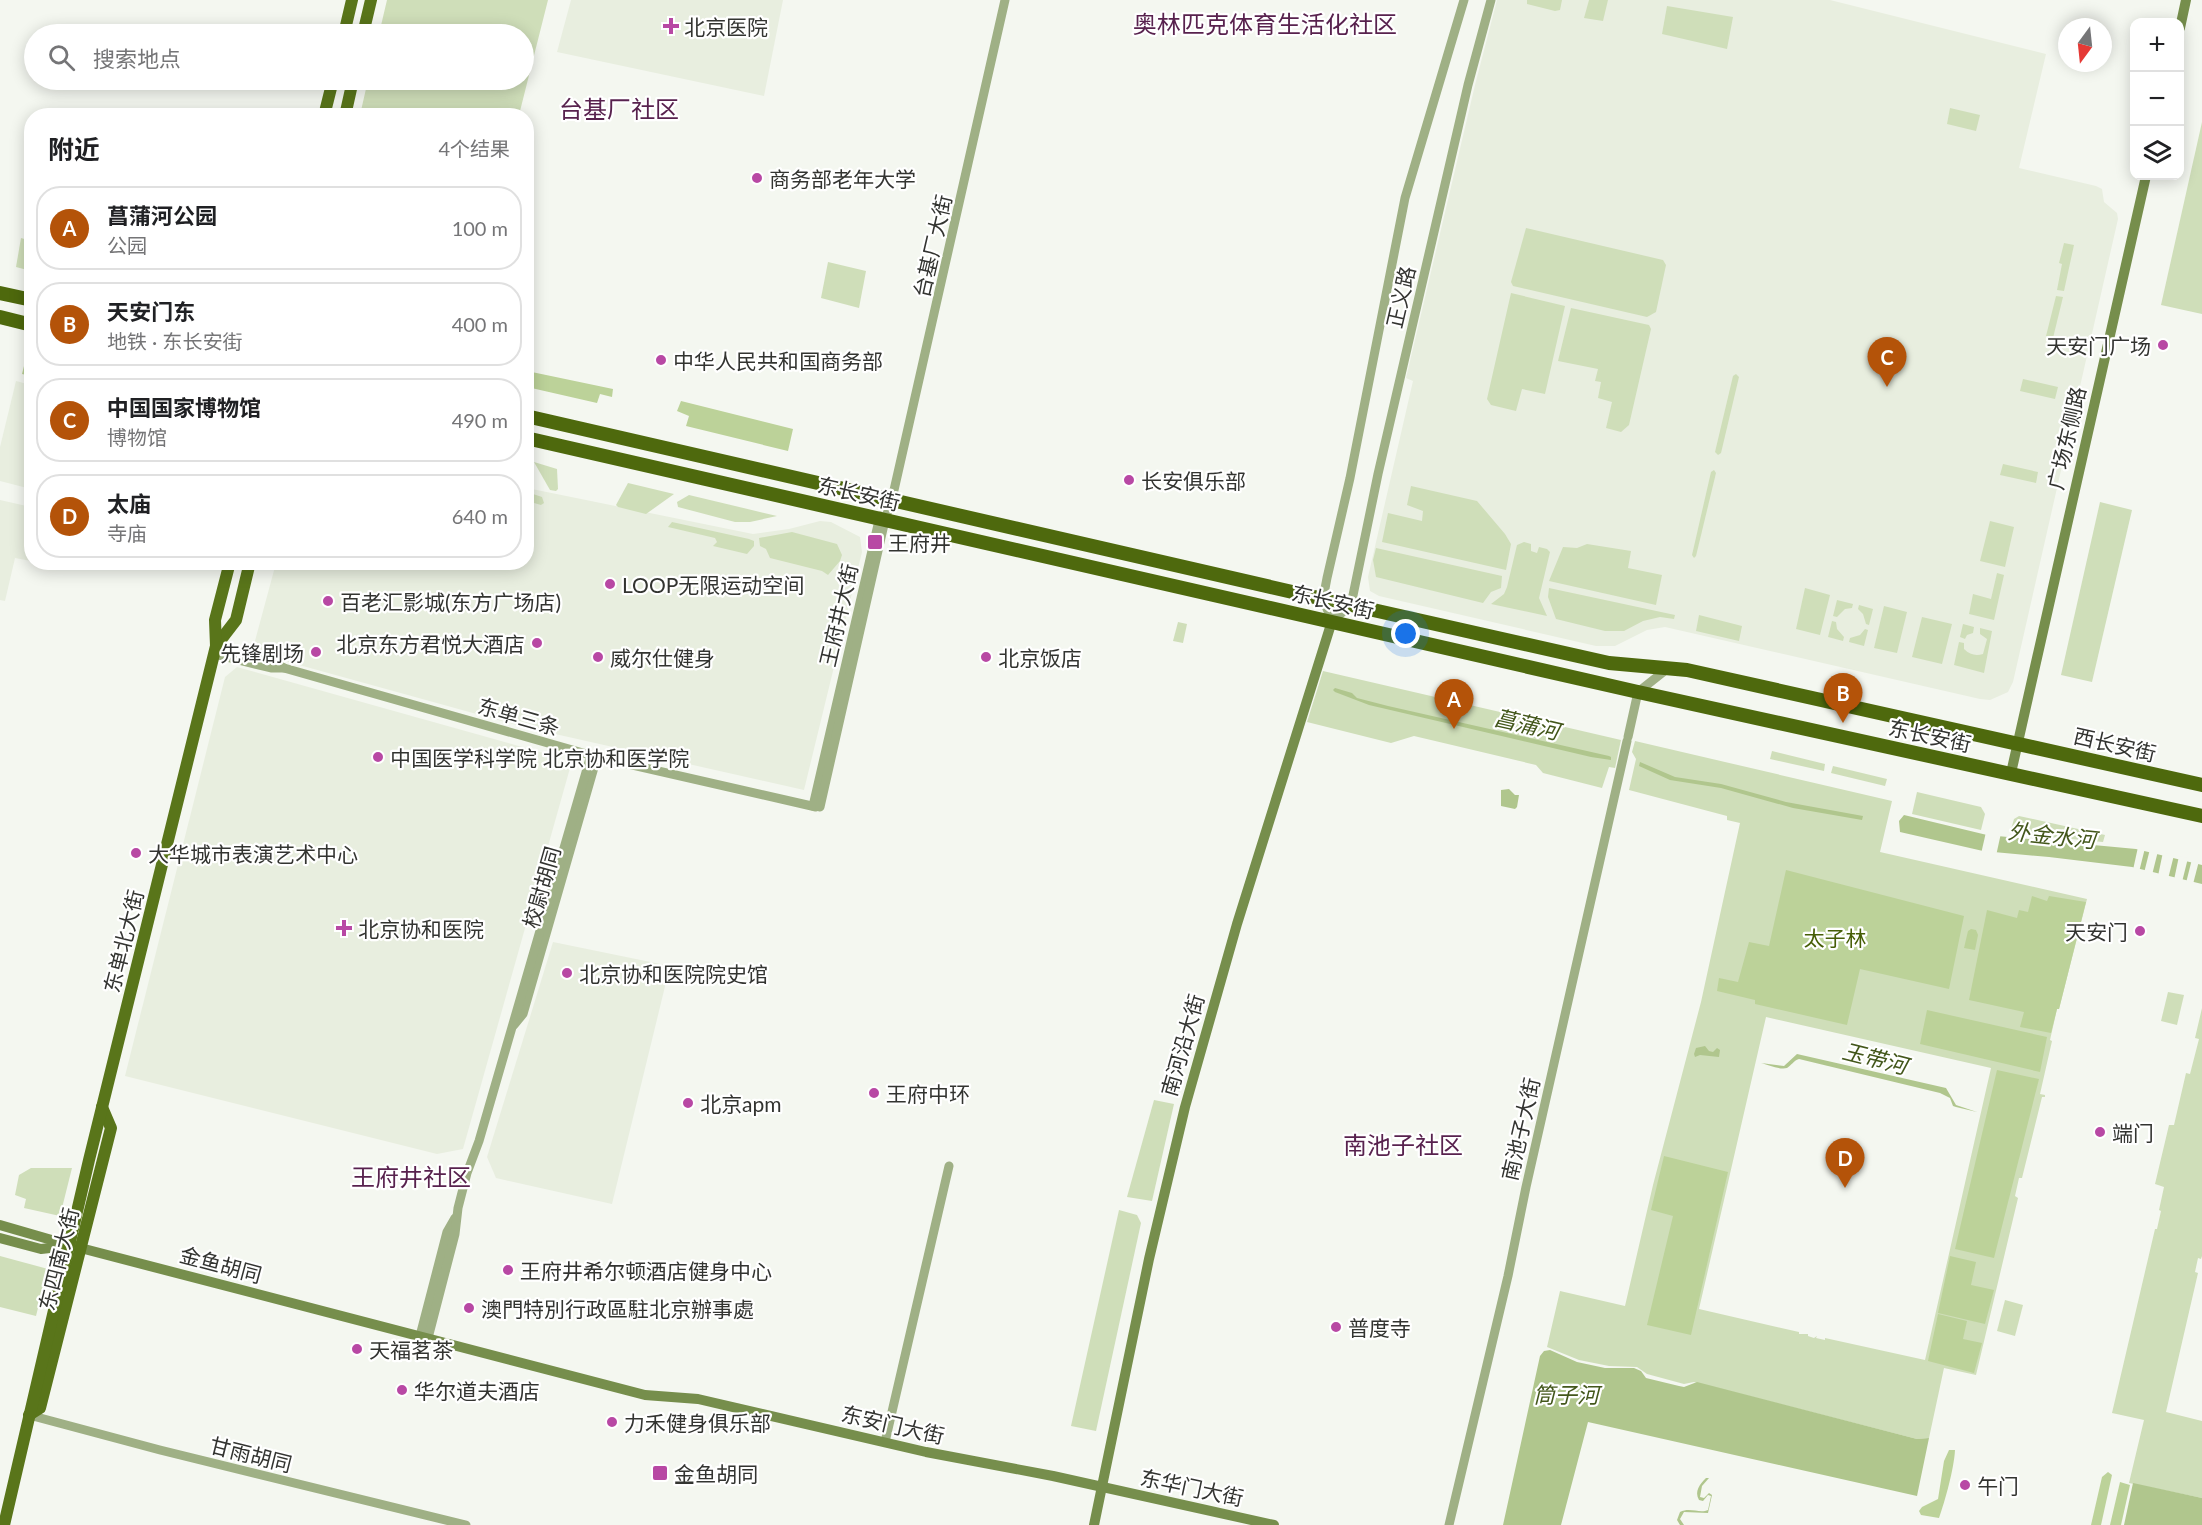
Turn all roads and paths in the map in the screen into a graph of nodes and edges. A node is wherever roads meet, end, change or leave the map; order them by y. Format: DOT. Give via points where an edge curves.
graph roads {
  1 [pos="352,0"];
  2 [pos="371,0"];
  3 [pos="1005,0"];
  4 [pos="1464,0"];
  5 [pos="1491,0"];
  6 [pos="2186,0"];
  7 [pos="2182,18"];
  8 [pos="346,24"];
  9 [pos="365,24"];
  10 [pos="330,90"];
  11 [pos="351,90"];
  12 [pos="326,108"];
  13 [pos="347,108"];
  14 [pos="2145,180"];
  15 [pos="0,293"];
  16 [pos="24,298"];
  17 [pos="0,317"];
  18 [pos="24,323"];
  19 [pos="534,418"];
  20 [pos="534,440"];
  21 [pos="892,499"];
  22 [pos="881,520"];
  23 [pos="228,570"];
  24 [pos="248,570"];
  25 [pos="1323,599"];
  26 [pos="1351,605"];
  27 [pos="1332,621"];
  28 [pos="215,650"];
  29 [pos="1667,669"];
  30 [pos="1638,692"];
  31 [pos="2018,744"];
  32 [pos="594,756"];
  33 [pos="2011,773"];
  34 [pos="2202,785"];
  35 [pos="816,807"];
  36 [pos="2202,816"];
  37 [pos="949,1166"];
  38 [pos="0,1225"];
  39 [pos="0,1238"];
  40 [pos="75,1247"];
  41 [pos="424,1337"];
  42 [pos="677,1397"];
  43 [pos="29,1415"];
  44 [pos="885,1442"];
  45 [pos="1102,1488"];
  46 [pos="3,1525"];
  47 [pos="466,1525"];
  48 [pos="1094,1525"];
  49 [pos="1274,1525"];
  50 [pos="1449,1525"];
  1 -- 8 [label="main road"];
  2 -- 9 [label="main road"];
  3 -- 21 [label="street, 台基厂大街"];
  4 -- 25 [label="street, 正义路" via="1405,198"];
  5 -- 26 [label="street, 正义路" via="1468,85"];
  6 -- 7 [label="main road"];
  10 -- 12 [label="main road"];
  11 -- 13 [label="main road"];
  14 -- 31 [label="main road, 广场东侧路"];
  15 -- 16 [label="highway"];
  17 -- 18 [label="highway"];
  19 -- 21 [label="highway, 东长安街"];
  20 -- 22 [label="highway, 东长安街"];
  21 -- 22 [label="street, 王府井大街"];
  21 -- 25 [label="highway, 东长安街"];
  22 -- 27 [label="highway, 东长安街"];
  22 -- 35 [label="street, 王府井大街"];
  23 -- 28 [label="main road, 东单北大街" via="215,620"];
  24 -- 28 [label="main road, 东单北大街" via="236,620"];
  25 -- 26 [label="main road, 东长安街"];
  25 -- 27 [label="street"];
  26 -- 27 [label="street"];
  26 -- 29 [label="highway, 东长安街" via="1609,663"];
  27 -- 30 [label="highway, 东长安街"];
  27 -- 45 [label="main road, 南河沿大街" via="1231,942 1185,1107"];
  28 -- 32 [label="street, 东单三条" via="273,661 284,668"];
  28 -- 40 [label="main road, 东单北大街" via="102,1107"];
  29 -- 30 [label="street"];
  29 -- 31 [label="highway, 东长安街" via="1687,670"];
  30 -- 33 [label="highway, 东长安街"];
  30 -- 50 [label="street, 南池子大街"];
  31 -- 33 [label="main road, 广场东侧路"];
  31 -- 34 [label="highway, 西长安街"];
  32 -- 35 [label="street, 东单三条"];
  32 -- 41 [label="street, 校尉胡同" via="523,1014 513,1025 456,1216 447,1232"];
  33 -- 36 [label="highway, 东长安街"];
  37 -- 44 [label="street"];
  38 -- 40 [label="main road, 金鱼胡同"];
  39 -- 40 [label="main road" via="41,1250"];
  40 -- 41 [label="main road, 金鱼胡同"];
  40 -- 43 [label="main road, 东四南大街"];
  41 -- 42 [label="main road, 金鱼胡同" via="645,1395"];
  42 -- 44 [label="main road, 东安门大街"];
  43 -- 46 [label="main road, 东四南大街"];
  43 -- 47 [label="street, 甘雨胡同"];
  44 -- 45 [label="main road, 东安门大街"];
  45 -- 48 [label="main road, 南河沿大街"];
  45 -- 49 [label="main road, 东华门大街"];
}
